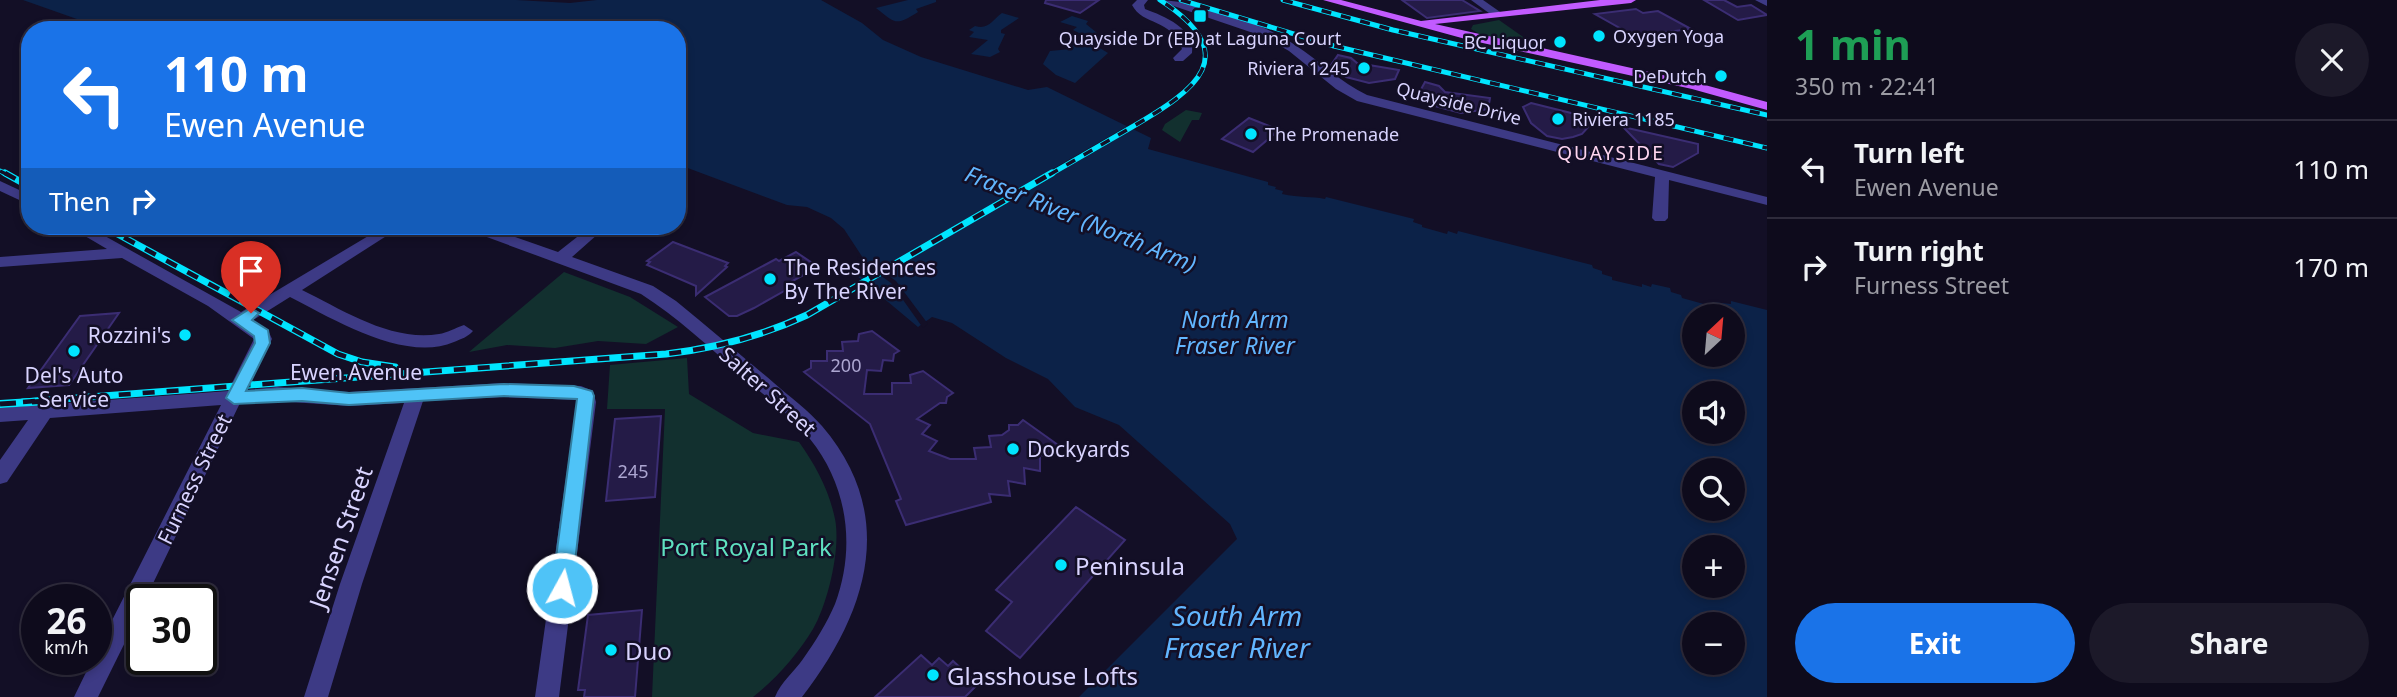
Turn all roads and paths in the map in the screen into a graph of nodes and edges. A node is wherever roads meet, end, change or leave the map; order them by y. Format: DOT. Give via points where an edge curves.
graph roads {
  1 [pos="1143,0"];
  2 [pos="1161,0"];
  3 [pos="1328,0"];
  4 [pos="1476,0"];
  5 [pos="1631,0"];
  6 [pos="1760,0"];
  7 [pos="1767,3"];
  8 [pos="1543,10"];
  9 [pos="1497,14"];
  10 [pos="1415,24"];
  11 [pos="1439,29"];
  12 [pos="1179,58"];
  13 [pos="1694,86"];
  14 [pos="1767,100"];
  15 [pos="1767,106"];
  16 [pos="1662,174"];
  17 [pos="0,185"];
  18 [pos="21,196"];
  19 [pos="1767,201"];
  20 [pos="1660,218"];
  21 [pos="93,235"];
  22 [pos="380,235"];
  23 [pos="495,235"];
  24 [pos="589,235"];
  25 [pos="126,253"];
  26 [pos="560,258"];
  27 [pos="0,262"];
  28 [pos="289,290"];
  29 [pos="240,320"];
  30 [pos="464,331"];
  31 [pos="416,395"];
  32 [pos="234,398"];
  33 [pos="44,412"];
  34 [pos="0,415"];
  35 [pos="0,476"];
  36 [pos="86,697"];
  37 [pos="316,697"];
  38 [pos="547,697"];
  39 [pos="787,697"];
  1 -- 12 [label="street" via="1138,5 1141,12 1169,22 1185,41 1188,50"];
  2 -- 16 [label="street, Quayside Drive" via="1264,32 1298,52 1334,84 1362,98"];
  3 -- 10 [label="main road"];
  4 -- 9 [label="street"];
  5 -- 8 [label="main road"];
  6 -- 7 [label="street"];
  8 -- 9 [label="main road"];
  8 -- 11 [label="main road"];
  9 -- 10 [label="main road"];
  10 -- 11 [label="main road"];
  11 -- 13 [label="main road"];
  13 -- 14 [label="main road"];
  13 -- 15 [label="main road"];
  16 -- 19 [label="street, Quayside Drive"];
  16 -- 20 [label="street"];
  17 -- 18 [label="street"];
  21 -- 25 [label="street"];
  22 -- 28 [label="street"];
  23 -- 26 [label="street, Salter Street"];
  24 -- 26 [label="street"];
  25 -- 27 [label="street"];
  25 -- 29 [label="street"];
  26 -- 39 [label="street, Salter Street" via="647,290 688,320 820,437 844,476 856,508 854,579 839,621 811,669"];
  28 -- 29 [label="street"];
  28 -- 30 [label="street" via="367,329 398,338 440,341"];
  29 -- 32 [label="street, Furness Street" via="263,339"];
  31 -- 32 [label="street, Ewen Avenue"];
  31 -- 37 [label="street, Jensen Street"];
  31 -- 38 [label="street, Ewen Avenue" via="513,390 586,396"];
  32 -- 33 [label="street, Ewen Avenue"];
  32 -- 36 [label="street, Furness Street"];
  33 -- 34 [label="street, Ewen Avenue"];
  33 -- 35 [label="street"];
}
